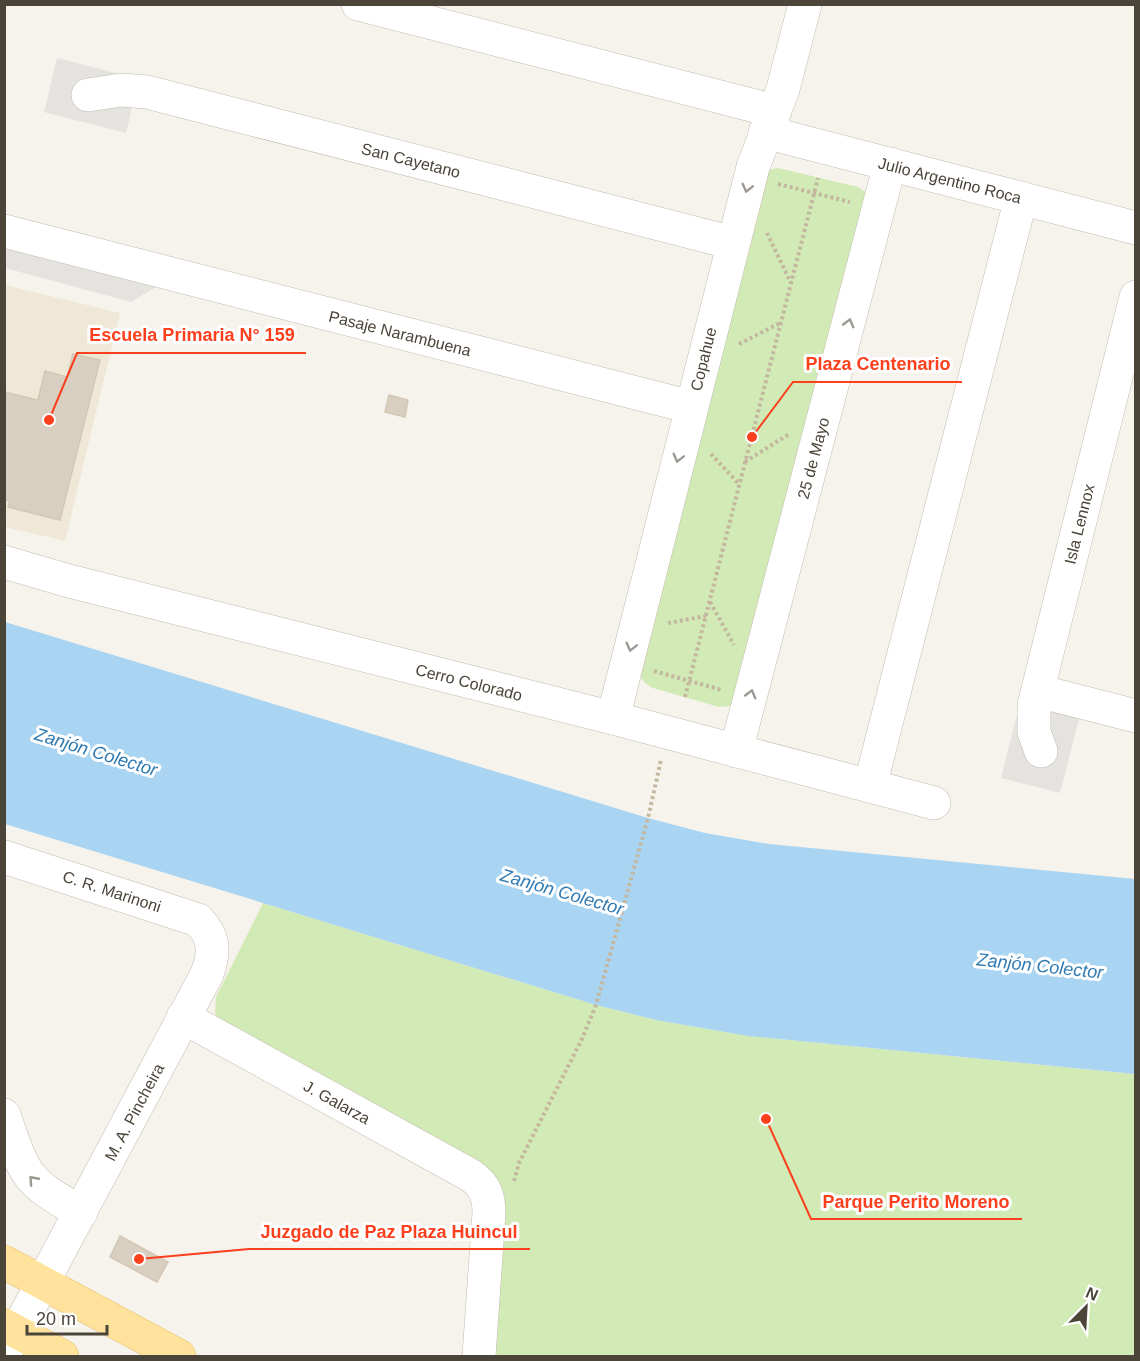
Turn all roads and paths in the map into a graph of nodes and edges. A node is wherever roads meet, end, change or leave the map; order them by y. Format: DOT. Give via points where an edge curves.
graph roads {
  1 [pos="358,4"];
  2 [pos="805,4"];
  3 [pos="88,95"];
  4 [pos="770,122"];
  5 [pos="890,164"];
  6 [pos="818,178"];
  7 [pos="770,182"];
  8 [pos="814,193"];
  9 [pos="1021,198"];
  10 [pos="855,203"];
  11 [pos="1136,228"];
  12 [pos="765,230"];
  13 [pos="4,231"];
  14 [pos="733,243"];
  15 [pos="791,283"];
  16 [pos="1136,297"];
  17 [pos="781,323"];
  18 [pos="735,346"];
  19 [pos="691,407"];
  20 [pos="795,430"];
  21 [pos="708,451"];
  22 [pos="745,462"];
  23 [pos="739,484"];
  24 [pos="4,562"];
  25 [pos="710,601"];
  26 [pos="706,616"];
  27 [pos="664,623"];
  28 [pos="737,651"];
  29 [pos="652,670"];
  30 [pos="689,681"];
  31 [pos="727,691"];
  32 [pos="1038,691"];
  33 [pos="685,697"];
  34 [pos="1136,716"];
  35 [pos="613,718"];
  36 [pos="668,733"];
  37 [pos="736,751"];
  38 [pos="1041,751"];
  39 [pos="870,786"];
  40 [pos="934,803"];
  41 [pos="4,856"];
  42 [pos="212,938"];
  43 [pos="183,1017"];
  44 [pos="4,1115"];
  45 [pos="500,1187"];
  46 [pos="81,1212"];
  47 [pos="4,1262"];
  48 [pos="44,1283"];
  49 [pos="9,1337"];
  50 [pos="62,1356"];
  51 [pos="179,1356"];
  52 [pos="479,1356"];
  1 -- 4 [label="street, Julio Argentino Roca"];
  2 -- 4 [label="street, Copahue" via="783,89"];
  3 -- 14 [label="street, San Cayetano" via="121,90 147,92"];
  4 -- 5 [label="street, Julio Argentino Roca"];
  4 -- 14 [label="street, Copahue, one-way" via="754,160"];
  5 -- 9 [label="street, Julio Argentino Roca"];
  37 -- 5 [label="street, 25 de Mayo, one-way"];
  6 -- 8 [label="path"];
  7 -- 8 [label="path"];
  8 -- 10 [label="path"];
  8 -- 15 [label="path"];
  9 -- 11 [label="street, Julio Argentino Roca"];
  9 -- 39 [label="street"];
  12 -- 15 [label="path"];
  13 -- 19 [label="street, Pasaje Narambuena"];
  14 -- 19 [label="street, Copahue"];
  15 -- 17 [label="path"];
  16 -- 32 [label="street, Isla Lennox"];
  17 -- 18 [label="path"];
  17 -- 22 [label="path"];
  19 -- 35 [label="street, Copahue, one-way"];
  20 -- 22 [label="path"];
  21 -- 23 [label="path"];
  22 -- 23 [label="path"];
  23 -- 25 [label="path"];
  24 -- 35 [label="street, Cerro Colorado"];
  25 -- 26 [label="path"];
  25 -- 28 [label="path"];
  26 -- 27 [label="path"];
  26 -- 30 [label="path"];
  29 -- 30 [label="path"];
  30 -- 31 [label="path"];
  30 -- 33 [label="path"];
  32 -- 34 [label="street"];
  32 -- 38 [label="street, Isla Lennox" via="1033,724"];
  35 -- 36 [label="street, Cerro Colorado"];
  36 -- 37 [label="street, Cerro Colorado"];
  36 -- 45 [label="path" via="596,1005 519,1163"];
  37 -- 39 [label="street, Cerro Colorado"];
  39 -- 40 [label="street, Cerro Colorado"];
  41 -- 42 [label="street, C. R. Marinoni" via="189,916 198,920"];
  42 -- 43 [label="street, M. A. Pincheira" via="211,962"];
  43 -- 45 [label="street, J. Galarza" via="482,1185"];
  43 -- 46 [label="street, M. A. Pincheira"];
  46 -- 44 [label="street, one-way" via="43,1190 28,1176"];
  45 -- 52 [label="street" via="489,1214"];
  46 -- 48 [label="street, M. A. Pincheira"];
  47 -- 48 [label="main road"];
  48 -- 49 [label="street, M. A. Pincheira"];
  48 -- 51 [label="main road"];
  49 -- 50 [label="main road"];
}
